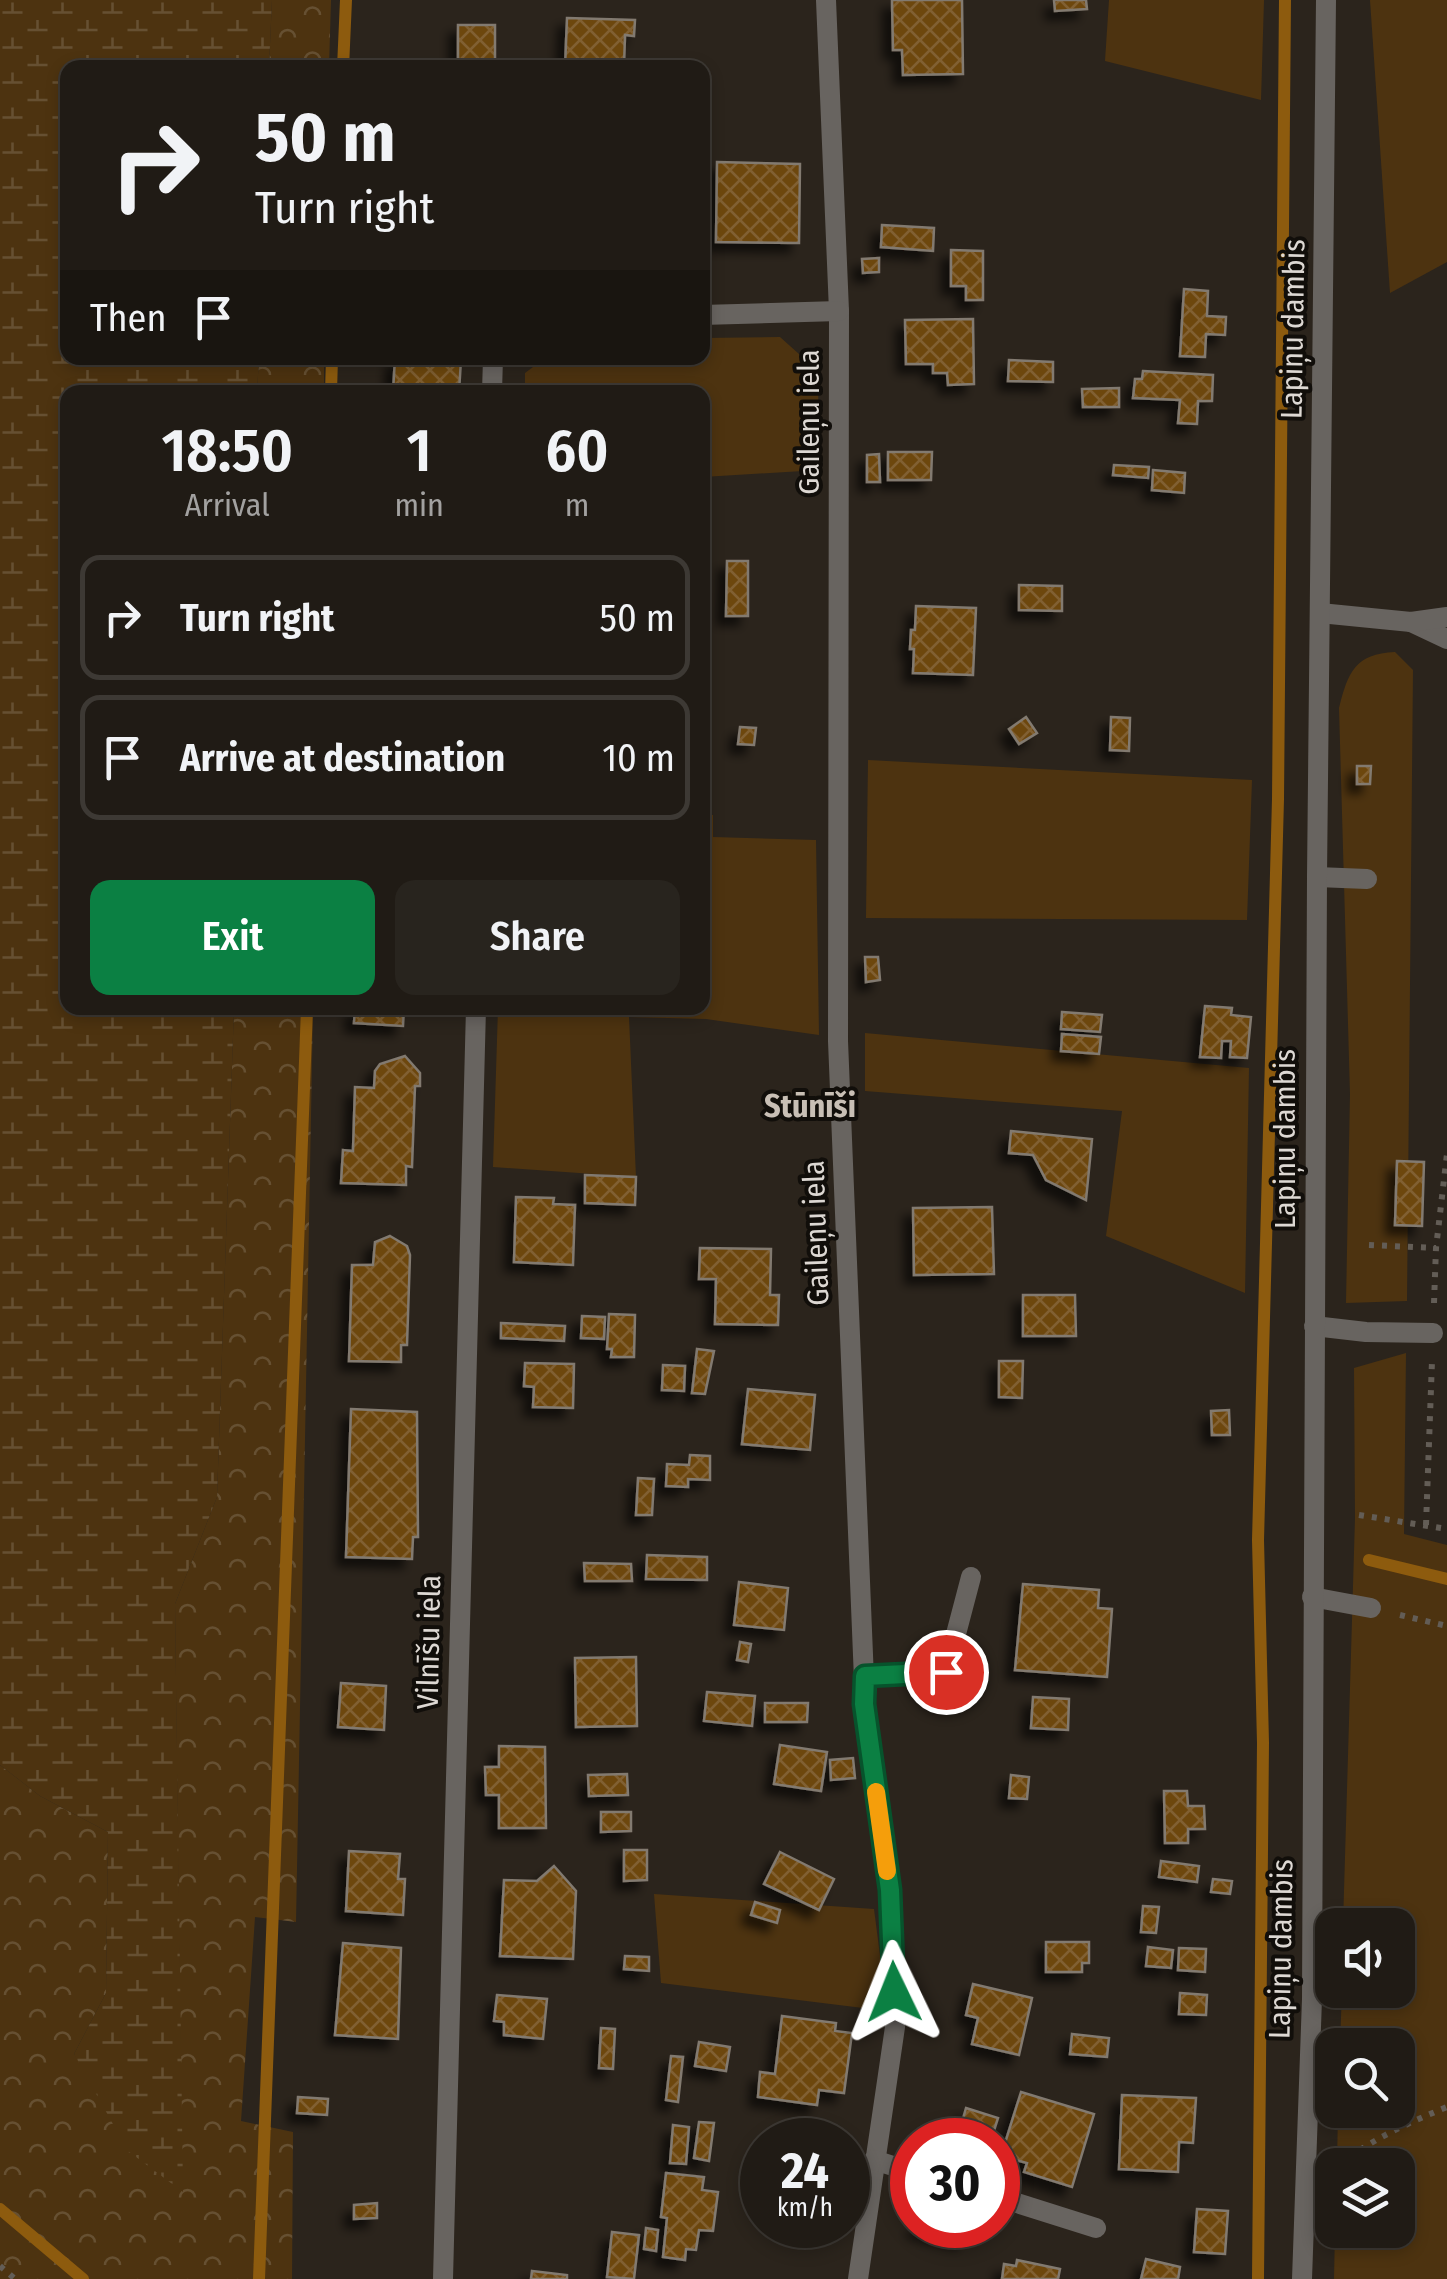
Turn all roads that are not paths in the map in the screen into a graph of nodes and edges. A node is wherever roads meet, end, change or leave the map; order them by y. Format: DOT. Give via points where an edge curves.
graph roads {
  1 [pos="826,0"];
  2 [pos="1326,0"];
  3 [pos="839,310"];
  4 [pos="710,315"];
  5 [pos="1320,613"];
  6 [pos="1447,618"];
  7 [pos="1411,622"];
  8 [pos="1447,639"];
  9 [pos="1317,877"];
  10 [pos="1367,879"];
  11 [pos="476,1015"];
  12 [pos="1314,1326"];
  13 [pos="1433,1333"];
  14 [pos="971,1578"];
  15 [pos="1312,1597"];
  16 [pos="1371,1608"];
  17 [pos="865,1676"];
  18 [pos="874,2160"];
  19 [pos="890,2165"];
  20 [pos="1020,2205"];
  21 [pos="1096,2228"];
  22 [pos="443,2279"];
  23 [pos="858,2279"];
  24 [pos="1302,2279"];
  1 -- 3 [label="street, Gaileņu iela"];
  2 -- 5 [label="street, Lapiņu dambis"];
  3 -- 4 [label="street"];
  3 -- 17 [label="street, Gaileņu iela" via="838,1041"];
  5 -- 7 [label="street"];
  5 -- 9 [label="street, Lapiņu dambis"];
  6 -- 7 [label="street"];
  7 -- 8 [label="street"];
  9 -- 10 [label="street"];
  9 -- 12 [label="street, Lapiņu dambis"];
  11 -- 22 [label="street, Vilnīšu iela"];
  12 -- 13 [label="street"];
  12 -- 15 [label="street, Lapiņu dambis"];
  14 -- 17 [label="street" via="946,1672"];
  15 -- 16 [label="street"];
  15 -- 24 [label="street, Lapiņu dambis" via="1312,1999"];
  17 -- 18 [label="street, Gaileņu iela" via="890,1890 895,2027"];
  18 -- 19 [label="street"];
  18 -- 23 [label="street, Gaileņu iela"];
  20 -- 21 [label="street"];
}
